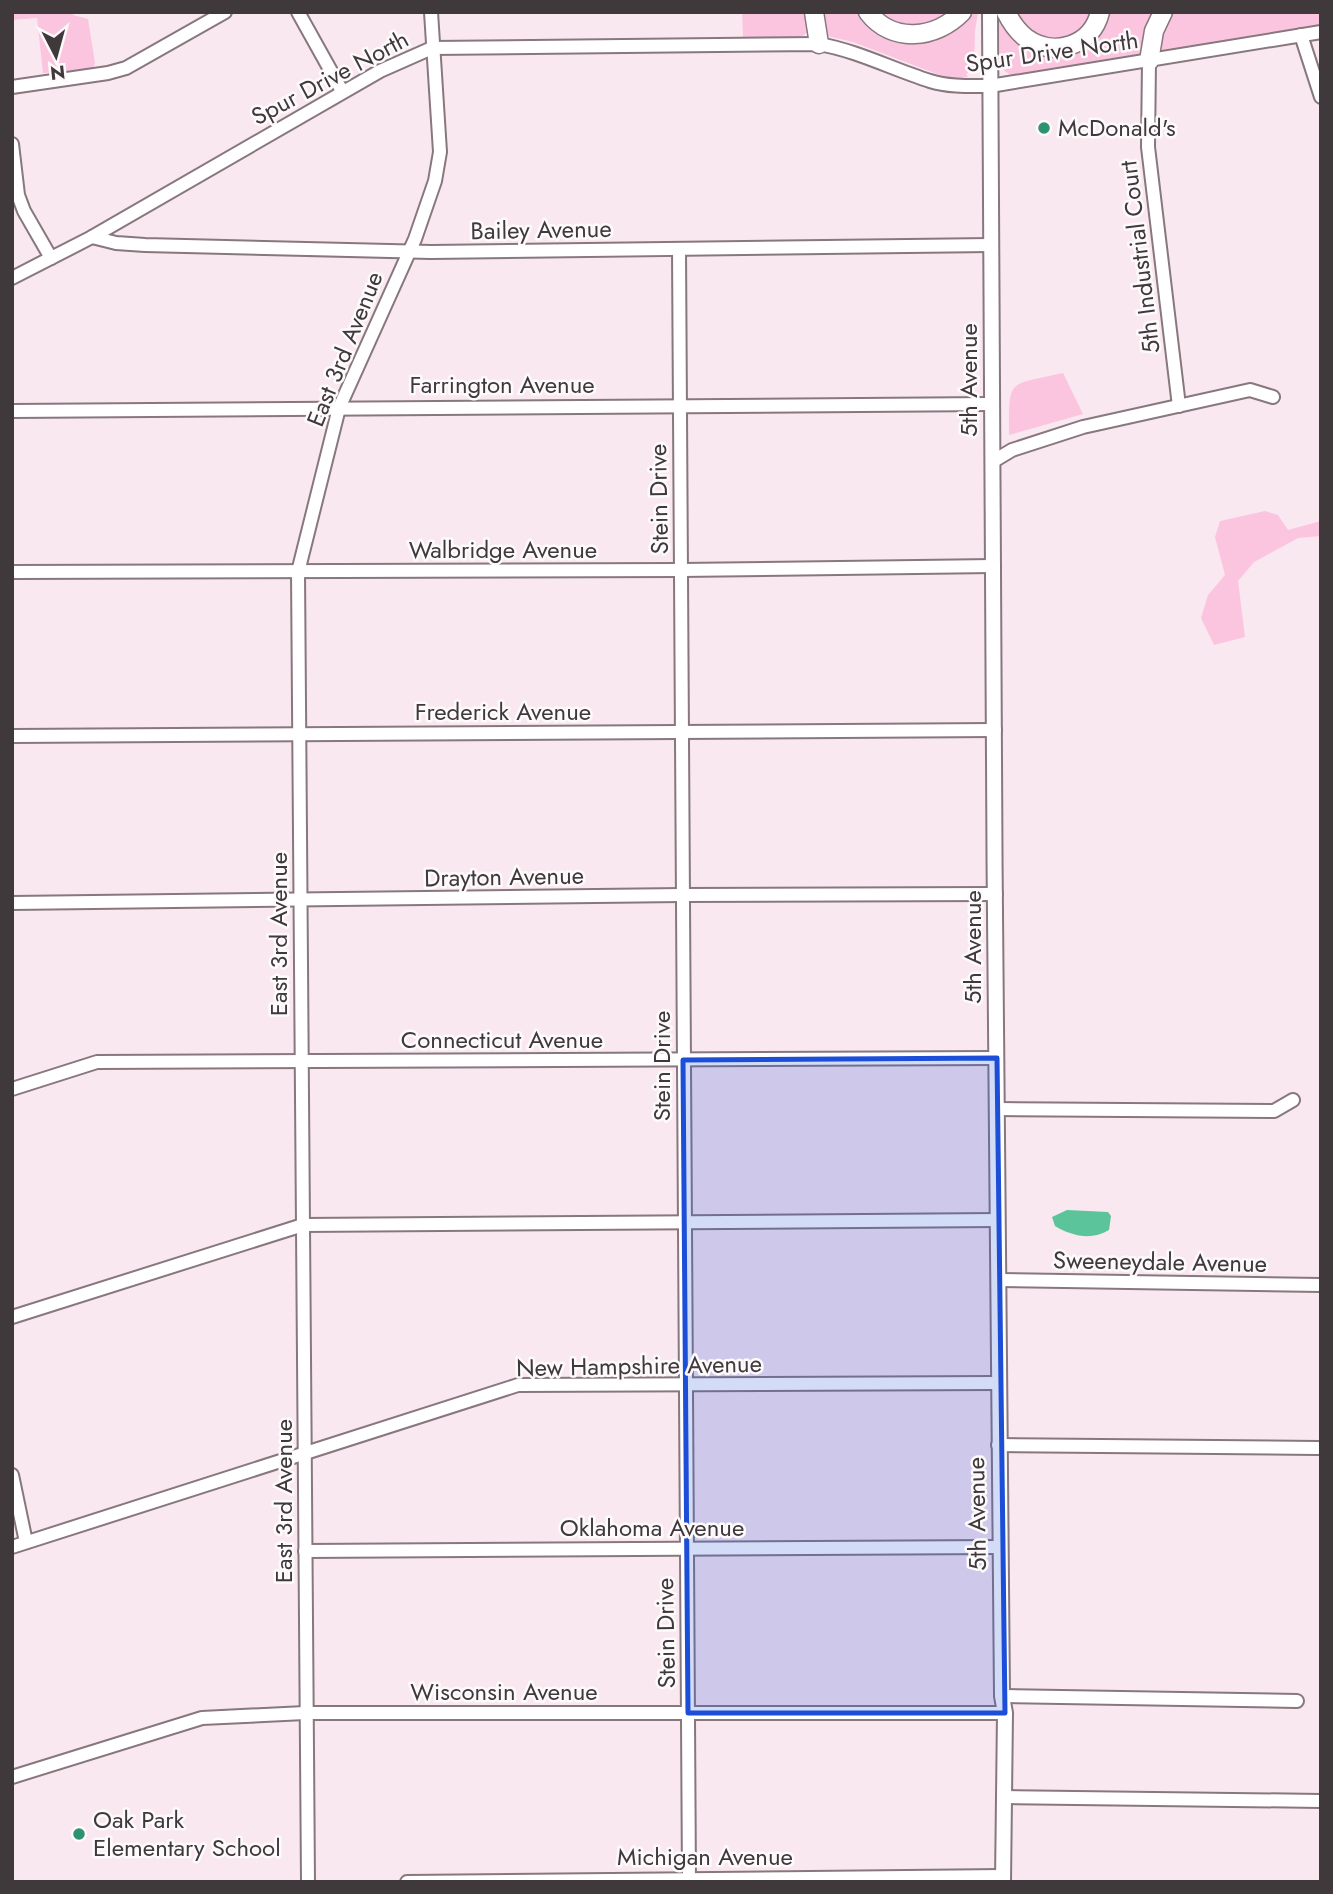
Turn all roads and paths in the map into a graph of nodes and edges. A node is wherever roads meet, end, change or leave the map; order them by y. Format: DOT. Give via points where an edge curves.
graph roads {
  1 [pos="225,12"];
  2 [pos="298,12"];
  3 [pos="431,12"];
  4 [pos="814,12"];
  5 [pos="868,12"];
  6 [pos="962,12"];
  7 [pos="990,12"];
  8 [pos="1006,12"];
  9 [pos="1100,12"];
  10 [pos="1163,12"];
  11 [pos="1321,32"];
  12 [pos="1301,35"];
  13 [pos="819,44"];
  14 [pos="432,48"];
  15 [pos="1149,61"];
  16 [pos="990,86"];
  17 [pos="12,87"];
  18 [pos="342,92"];
  19 [pos="1321,97"];
  20 [pos="12,144"];
  21 [pos="92,237"];
  22 [pos="991,245"];
  23 [pos="678,249"];
  24 [pos="409,251"];
  25 [pos="51,258"];
  26 [pos="12,278"];
  27 [pos="1273,397"];
  28 [pos="992,404"];
  29 [pos="678,405"];
  30 [pos="1179,406"];
  31 [pos="339,408"];
  32 [pos="12,411"];
  33 [pos="992,462"];
  34 [pos="994,566"];
  35 [pos="681,570"];
  36 [pos="12,572"];
  37 [pos="298,572"];
  38 [pos="995,730"];
  39 [pos="681,732"];
  40 [pos="300,734"];
  41 [pos="12,736"];
  42 [pos="996,894"];
  43 [pos="682,895"];
  44 [pos="299,900"];
  45 [pos="12,903"];
  46 [pos="996,1058"];
  47 [pos="683,1060"];
  48 [pos="301,1061"];
  49 [pos="12,1089"];
  50 [pos="1293,1100"];
  51 [pos="998,1110"];
  52 [pos="998,1220"];
  53 [pos="684,1222"];
  54 [pos="303,1226"];
  55 [pos="998,1280"];
  56 [pos="1321,1285"];
  57 [pos="12,1317"];
  58 [pos="997,1383"];
  59 [pos="685,1385"];
  60 [pos="998,1446"];
  61 [pos="1318,1448"];
  62 [pos="304,1452"];
  63 [pos="12,1475"];
  64 [pos="26,1542"];
  65 [pos="12,1546"];
  66 [pos="1000,1547"];
  67 [pos="686,1549"];
  68 [pos="305,1551"];
  69 [pos="1002,1696"];
  70 [pos="1297,1701"];
  71 [pos="305,1713"];
  72 [pos="688,1713"];
  73 [pos="1005,1713"];
  74 [pos="12,1777"];
  75 [pos="1004,1797"];
  76 [pos="1321,1801"];
  77 [pos="1003,1879"];
  78 [pos="689,1880"];
  79 [pos="308,1882"];
  80 [pos="407,1882"];
  1 -- 17 [label="street" via="126,68"];
  2 -- 18 [label="street"];
  3 -- 14 [label="street, East 3rd Avenue"];
  4 -- 13 [label="highway"];
  5 -- 6 [label="highway" via="887,29 914,34 939,29"];
  7 -- 16 [label="main road, 5th Avenue"];
  8 -- 9 [label="highway" via="1026,38 1056,48 1085,38"];
  10 -- 15 [label="highway" via="1154,30"];
  11 -- 12 [label="street, Spur Drive North"];
  12 -- 15 [label="street, Spur Drive North"];
  12 -- 19 [label="street"];
  13 -- 14 [label="street, Spur Drive North"];
  13 -- 16 [label="street, Spur Drive North" via="844,48 931,82"];
  14 -- 18 [label="street, Spur Drive North"];
  14 -- 24 [label="street, East 3rd Avenue" via="440,152 435,181"];
  15 -- 16 [label="street, Spur Drive North"];
  15 -- 30 [label="street, 5th Industrial Court" via="1147,147"];
  16 -- 22 [label="main road, 5th Avenue"];
  18 -- 21 [label="street, Spur Drive North"];
  20 -- 25 [label="street" via="18,195"];
  21 -- 24 [label="street, Bailey Avenue" via="145,245"];
  21 -- 25 [label="street, Spur Drive North"];
  22 -- 23 [label="street, Bailey Avenue"];
  22 -- 28 [label="main road, 5th Avenue"];
  23 -- 24 [label="street, Bailey Avenue"];
  23 -- 29 [label="street, Stein Drive"];
  24 -- 31 [label="street, East 3rd Avenue"];
  25 -- 26 [label="street, Spur Drive North"];
  27 -- 30 [label="street" via="1250,390"];
  28 -- 29 [label="street, Farrington Avenue"];
  28 -- 33 [label="main road, 5th Avenue"];
  29 -- 31 [label="street, Farrington Avenue"];
  29 -- 35 [label="street, Stein Drive"];
  30 -- 33 [label="street" via="1083,427 1012,450"];
  31 -- 32 [label="street, Farrington Avenue"];
  31 -- 37 [label="street, East 3rd Avenue"];
  33 -- 34 [label="main road, 5th Avenue"];
  34 -- 35 [label="street, Walbridge Avenue"];
  34 -- 38 [label="main road, 5th Avenue"];
  35 -- 37 [label="street, Walbridge Avenue"];
  35 -- 39 [label="street, Stein Drive"];
  36 -- 37 [label="street, Walbridge Avenue"];
  37 -- 40 [label="street, East 3rd Avenue"];
  38 -- 39 [label="street, Frederick Avenue"];
  38 -- 42 [label="main road, 5th Avenue"];
  39 -- 40 [label="street, Frederick Avenue"];
  39 -- 43 [label="street, Stein Drive"];
  40 -- 41 [label="street, Frederick Avenue"];
  40 -- 44 [label="street, East 3rd Avenue"];
  42 -- 43 [label="street, Drayton Avenue"];
  42 -- 46 [label="main road, 5th Avenue"];
  43 -- 44 [label="street, Drayton Avenue"];
  43 -- 47 [label="street, Stein Drive"];
  44 -- 45 [label="street, Drayton Avenue"];
  44 -- 48 [label="street, East 3rd Avenue"];
  46 -- 47 [label="street, Connecticut Avenue"];
  46 -- 51 [label="main road, 5th Avenue"];
  47 -- 48 [label="street, Connecticut Avenue"];
  47 -- 53 [label="street, Stein Drive"];
  48 -- 49 [label="street, Connecticut Avenue" via="97,1062"];
  48 -- 54 [label="street, East 3rd Avenue"];
  50 -- 51 [label="street" via="1274,1111"];
  51 -- 52 [label="main road, 5th Avenue"];
  52 -- 53 [label="street"];
  52 -- 55 [label="main road, 5th Avenue"];
  53 -- 54 [label="street"];
  53 -- 59 [label="street, Stein Drive"];
  54 -- 57 [label="street"];
  54 -- 62 [label="street, East 3rd Avenue"];
  55 -- 56 [label="street, Sweeneydale Avenue"];
  55 -- 58 [label="main road, 5th Avenue"];
  58 -- 59 [label="street, New Hampshire Avenue"];
  58 -- 60 [label="main road, 5th Avenue"];
  59 -- 62 [label="street, New Hampshire Avenue" via="518,1385"];
  59 -- 67 [label="street, Stein Drive"];
  60 -- 61 [label="street"];
  60 -- 66 [label="main road, 5th Avenue"];
  62 -- 64 [label="street, New Hampshire Avenue"];
  62 -- 68 [label="street, East 3rd Avenue"];
  63 -- 64 [label="street"];
  64 -- 65 [label="street, New Hampshire Avenue"];
  66 -- 67 [label="street, Oklahoma Avenue"];
  66 -- 69 [label="main road, 5th Avenue"];
  67 -- 68 [label="street, Oklahoma Avenue"];
  67 -- 72 [label="street, Stein Drive"];
  68 -- 71 [label="street, East 3rd Avenue"];
  69 -- 70 [label="street"];
  69 -- 73 [label="main road, 5th Avenue"];
  71 -- 72 [label="street, Wisconsin Avenue"];
  71 -- 74 [label="street, Wisconsin Avenue" via="202,1718"];
  71 -- 79 [label="street, East 3rd Avenue"];
  72 -- 73 [label="street, Wisconsin Avenue"];
  72 -- 78 [label="street, Stein Drive"];
  73 -- 75 [label="main road, 5th Avenue"];
  75 -- 76 [label="street"];
  75 -- 77 [label="main road, 5th Avenue"];
  77 -- 78 [label="street, Michigan Avenue"];
  78 -- 80 [label="street, Michigan Avenue"];
}
